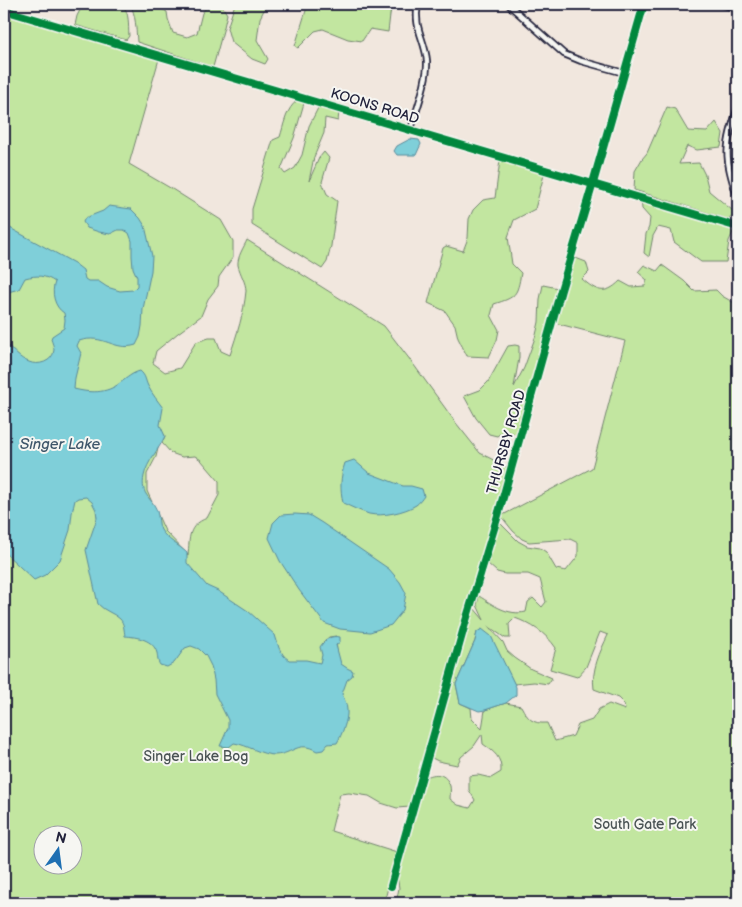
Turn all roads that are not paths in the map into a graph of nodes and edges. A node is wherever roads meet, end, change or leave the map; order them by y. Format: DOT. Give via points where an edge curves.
graph roads {
  1 [pos="418,4"];
  2 [pos="508,4"];
  3 [pos="644,4"];
  4 [pos="721,4"];
  5 [pos="738,9"];
  6 [pos="4,10"];
  7 [pos="624,73"];
  8 [pos="738,107"];
  9 [pos="411,130"];
  10 [pos="593,183"];
  11 [pos="738,198"];
  12 [pos="738,227"];
  13 [pos="391,886"];
  1 -- 9 [label="street" via="416,20 426,53 427,72"];
  2 -- 7 [label="street" via="564,54"];
  3 -- 7 [label="street, THURSBY ROAD"];
  4 -- 5 [label="street"];
  6 -- 9 [label="street, KOONS ROAD"];
  7 -- 10 [label="street, THURSBY ROAD"];
  8 -- 11 [label="street" via="727,153 729,172"];
  9 -- 10 [label="street, KOONS ROAD"];
  10 -- 12 [label="street, KOONS ROAD"];
  10 -- 13 [label="street, THURSBY ROAD"];
}
